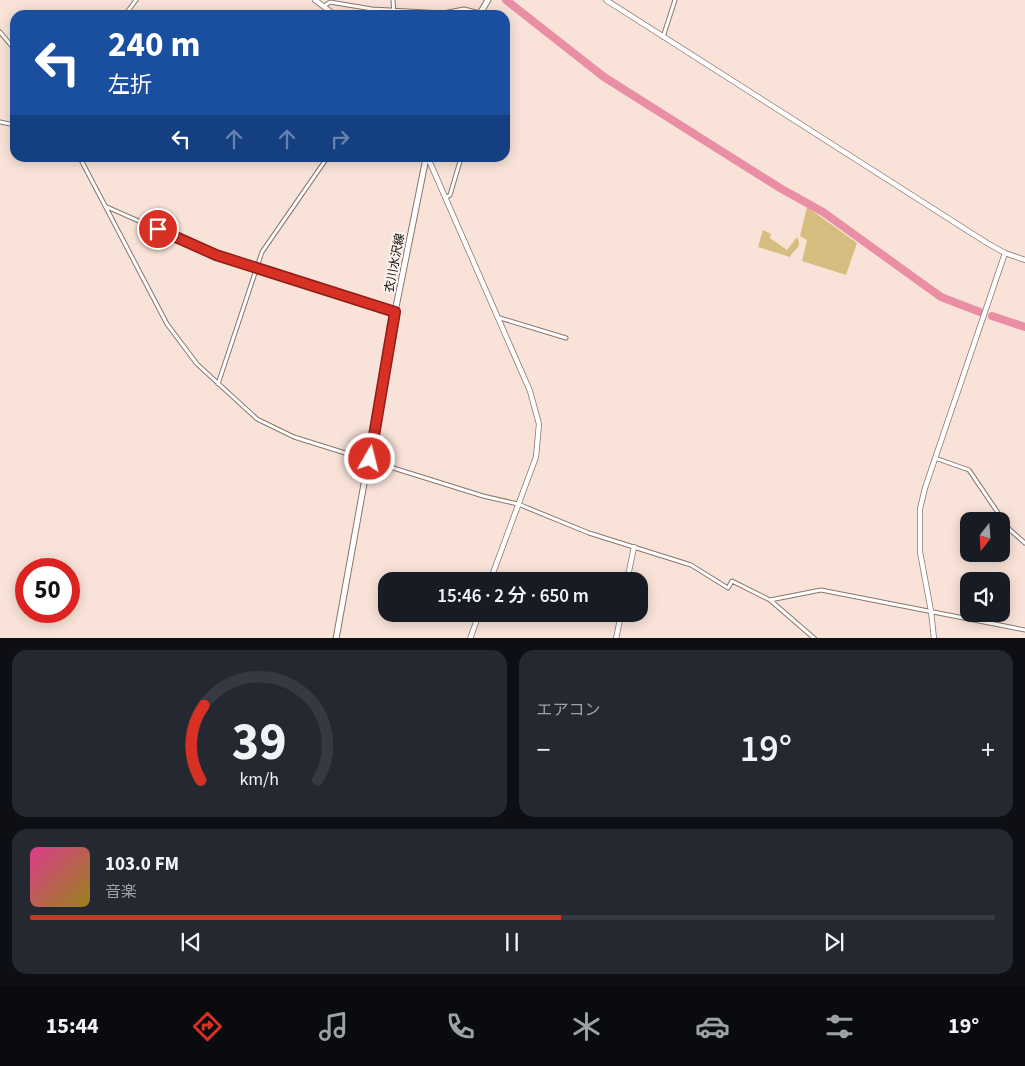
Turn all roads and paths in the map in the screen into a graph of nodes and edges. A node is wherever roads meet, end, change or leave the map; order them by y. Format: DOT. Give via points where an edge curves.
graph roads {
  1 [pos="315,0"];
  2 [pos="394,0"];
  3 [pos="606,0"];
  4 [pos="675,0"];
  5 [pos="324,6"];
  6 [pos="329,10"];
  7 [pos="394,10"];
  8 [pos="0,32"];
  9 [pos="663,37"];
  10 [pos="10,44"];
  11 [pos="82,162"];
  12 [pos="324,162"];
  13 [pos="426,162"];
  14 [pos="429,162"];
  15 [pos="460,162"];
  16 [pos="445,198"];
  17 [pos="106,206"];
  18 [pos="1005,253"];
  19 [pos="1025,260"];
  20 [pos="256,268"];
  21 [pos="395,312"];
  22 [pos="500,318"];
  23 [pos="566,338"];
  24 [pos="218,384"];
  25 [pos="935,458"];
  26 [pos="370,459"];
  27 [pos="518,504"];
  28 [pos="1025,543"];
  29 [pos="634,547"];
  30 [pos="493,572"];
  31 [pos="629,572"];
  32 [pos="770,600"];
  33 [pos="931,611"];
  34 [pos="476,622"];
  35 [pos="619,622"];
  36 [pos="1025,630"];
  37 [pos="336,638"];
  38 [pos="470,638"];
  39 [pos="616,638"];
  40 [pos="815,638"];
  41 [pos="934,638"];
  1 -- 5 [label="street"];
  2 -- 7 [label="street"];
  3 -- 9 [label="street"];
  4 -- 9 [label="street"];
  5 -- 6 [label="street"];
  5 -- 7 [label="street" via="330,2"];
  8 -- 10 [label="street"];
  9 -- 18 [label="street"];
  11 -- 17 [label="street"];
  12 -- 20 [label="street" via="269,241"];
  13 -- 21 [label="main road, 衣川水沢線"];
  14 -- 16 [label="street"];
  15 -- 16 [label="street" via="450,195"];
  16 -- 22 [label="street"];
  17 -- 20 [label="street" via="216,255"];
  17 -- 24 [label="street" via="167,324 192,359"];
  18 -- 19 [label="street"];
  18 -- 25 [label="street"];
  20 -- 21 [label="street"];
  20 -- 24 [label="street"];
  21 -- 26 [label="main road, 衣川水沢線"];
  22 -- 23 [label="street"];
  22 -- 27 [label="street" via="530,390 539,424 536,457"];
  24 -- 26 [label="street" via="257,419 275,428 294,437"];
  25 -- 28 [label="street" via="969,470 1009,529"];
  25 -- 33 [label="street" via="923,495 919,534"];
  26 -- 27 [label="street" via="483,496"];
  26 -- 37 [label="main road, 衣川水沢線"];
  27 -- 29 [label="street" via="588,533"];
  27 -- 30 [label="street"];
  29 -- 31 [label="street"];
  29 -- 32 [label="street" via="691,565 728,588 732,581"];
  32 -- 33 [label="street" via="821,590"];
  32 -- 40 [label="street"];
  33 -- 36 [label="street"];
  33 -- 41 [label="street"];
  34 -- 38 [label="street"];
  35 -- 39 [label="street"];
}
